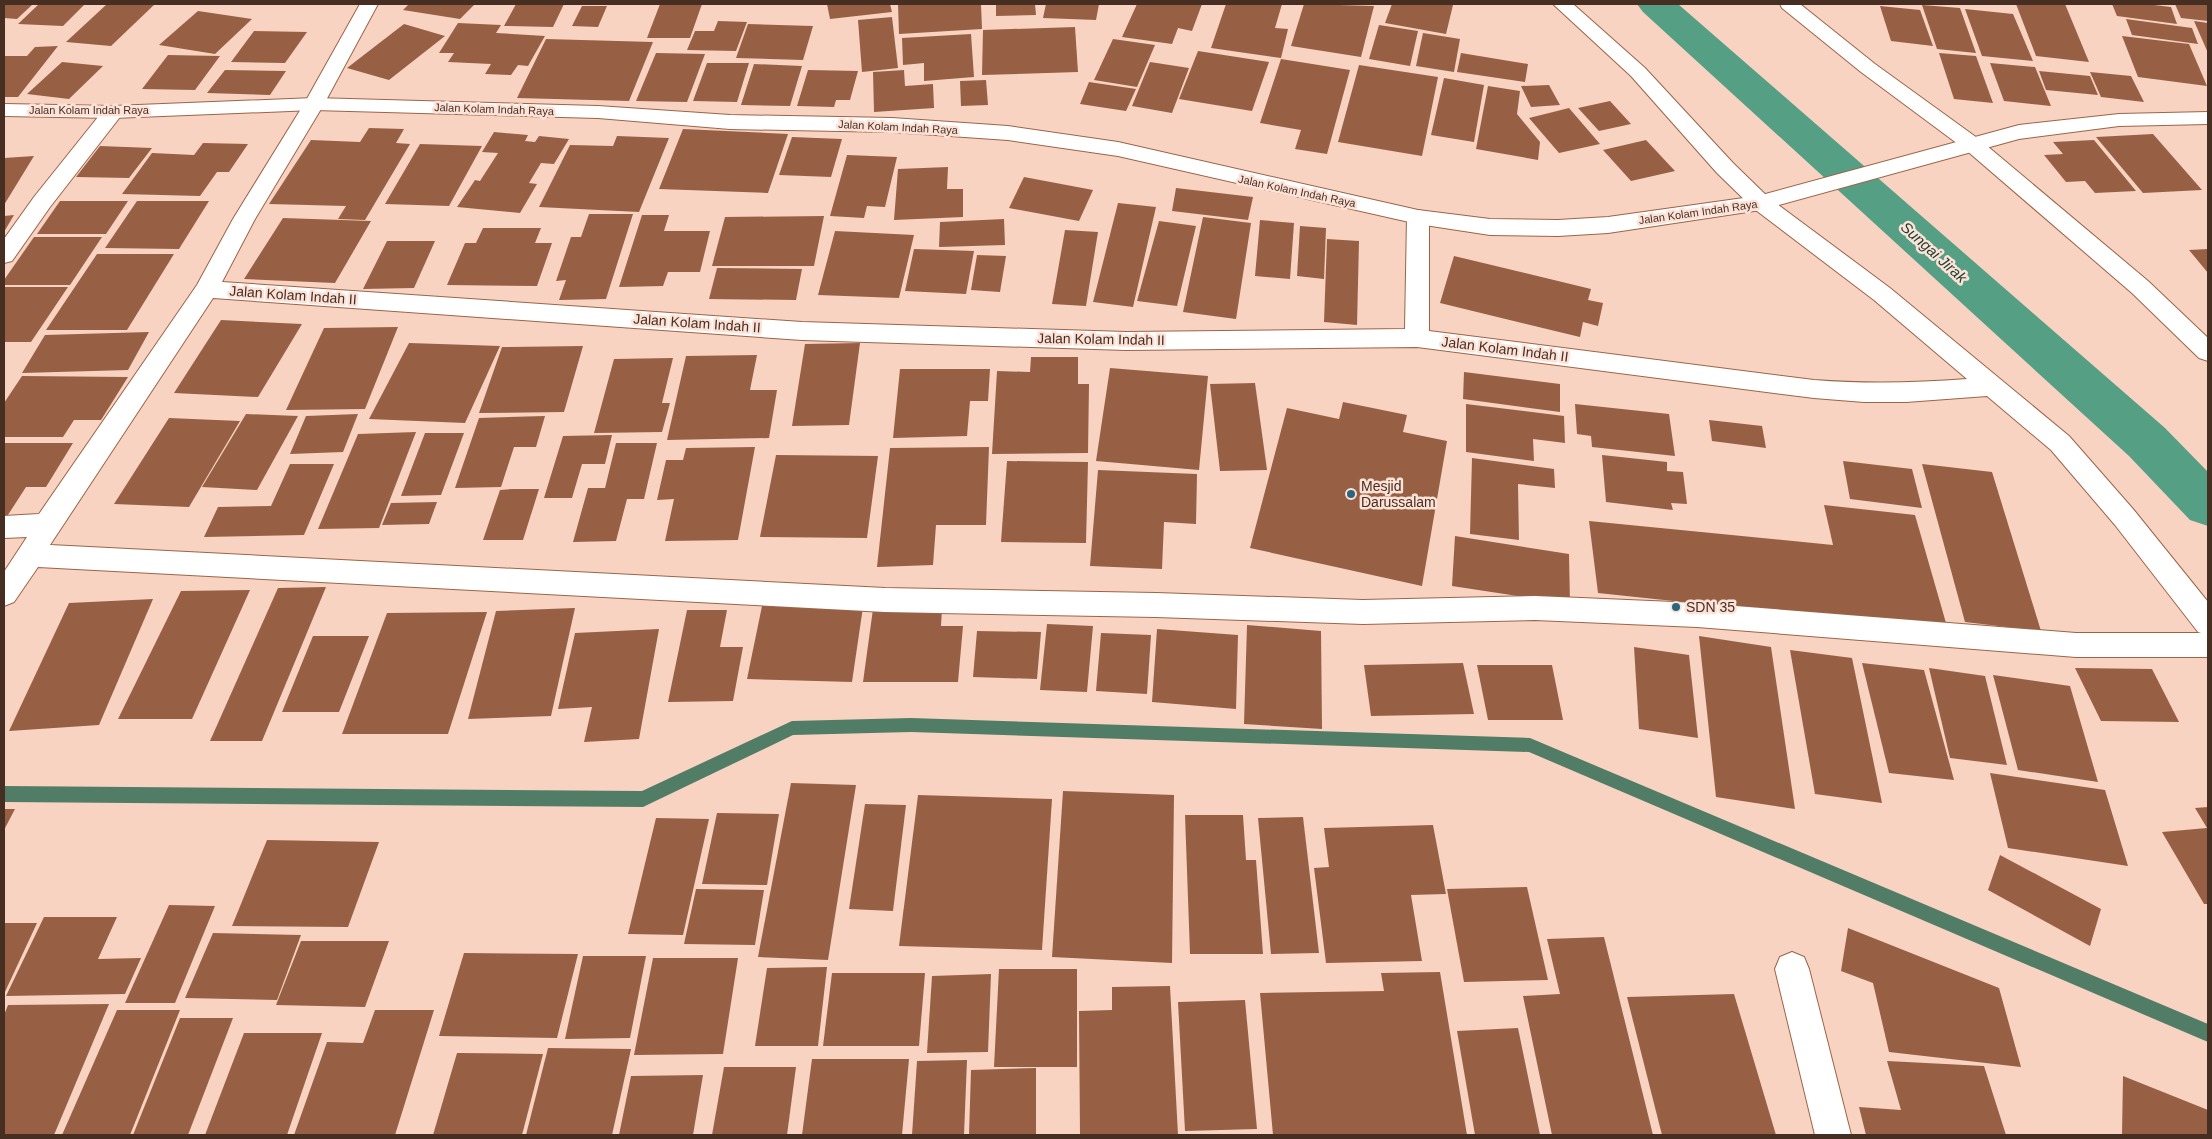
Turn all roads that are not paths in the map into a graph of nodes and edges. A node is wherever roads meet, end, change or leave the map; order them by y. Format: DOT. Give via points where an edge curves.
graph roads {
  1 [pos="369,4"];
  2 [pos="1562,4"];
  3 [pos="1789,4"];
  4 [pos="314,104"];
  5 [pos="4,110"];
  6 [pos="113,112"];
  7 [pos="2208,118"];
  8 [pos="1973,145"];
  9 [pos="1771,199"];
  10 [pos="1418,217"];
  11 [pos="4,255"];
  12 [pos="207,289"];
  13 [pos="1417,338"];
  14 [pos="2208,352"];
  15 [pos="1993,386"];
  16 [pos="47,525"];
  17 [pos="4,527"];
  18 [pos="31,555"];
  19 [pos="4,594"];
  20 [pos="2208,623"];
  21 [pos="2208,645"];
  22 [pos="1792,969"];
  23 [pos="1833,1135"];
  1 -- 4 [label="street"];
  2 -- 9 [label="street" via="1638,72 1725,168"];
  3 -- 8 [label="street" via="1868,68"];
  4 -- 6 [label="street, Jalan Kolam Indah Raya"];
  4 -- 10 [label="street, Jalan Kolam Indah Raya" via="598,112 730,122 892,125 1008,133 1118,149"];
  4 -- 12 [label="street" via="244,219"];
  5 -- 6 [label="street, Jalan Kolam Indah Raya"];
  6 -- 11 [label="street"];
  7 -- 8 [label="street, Jalan Kolam Indah Raya" via="2120,120 2019,132"];
  8 -- 9 [label="street, Jalan Kolam Indah Raya"];
  8 -- 14 [label="street" via="2140,287"];
  9 -- 10 [label="street, Jalan Kolam Indah Raya" via="1608,225 1558,228 1490,227"];
  9 -- 15 [label="street"];
  10 -- 13 [label="street"];
  12 -- 13 [label="street, Jalan Kolam Indah II" via="802,331 1126,340"];
  12 -- 16 [label="street"];
  13 -- 15 [label="street, Jalan Kolam Indah II" via="1814,389 1906,393"];
  15 -- 20 [label="street" via="2060,442"];
  16 -- 17 [label="street"];
  16 -- 18 [label="street"];
  18 -- 19 [label="street"];
  18 -- 21 [label="street" via="885,600 1363,612 1535,608 1697,615 2076,645"];
  22 -- 23 [label="street"];
}
